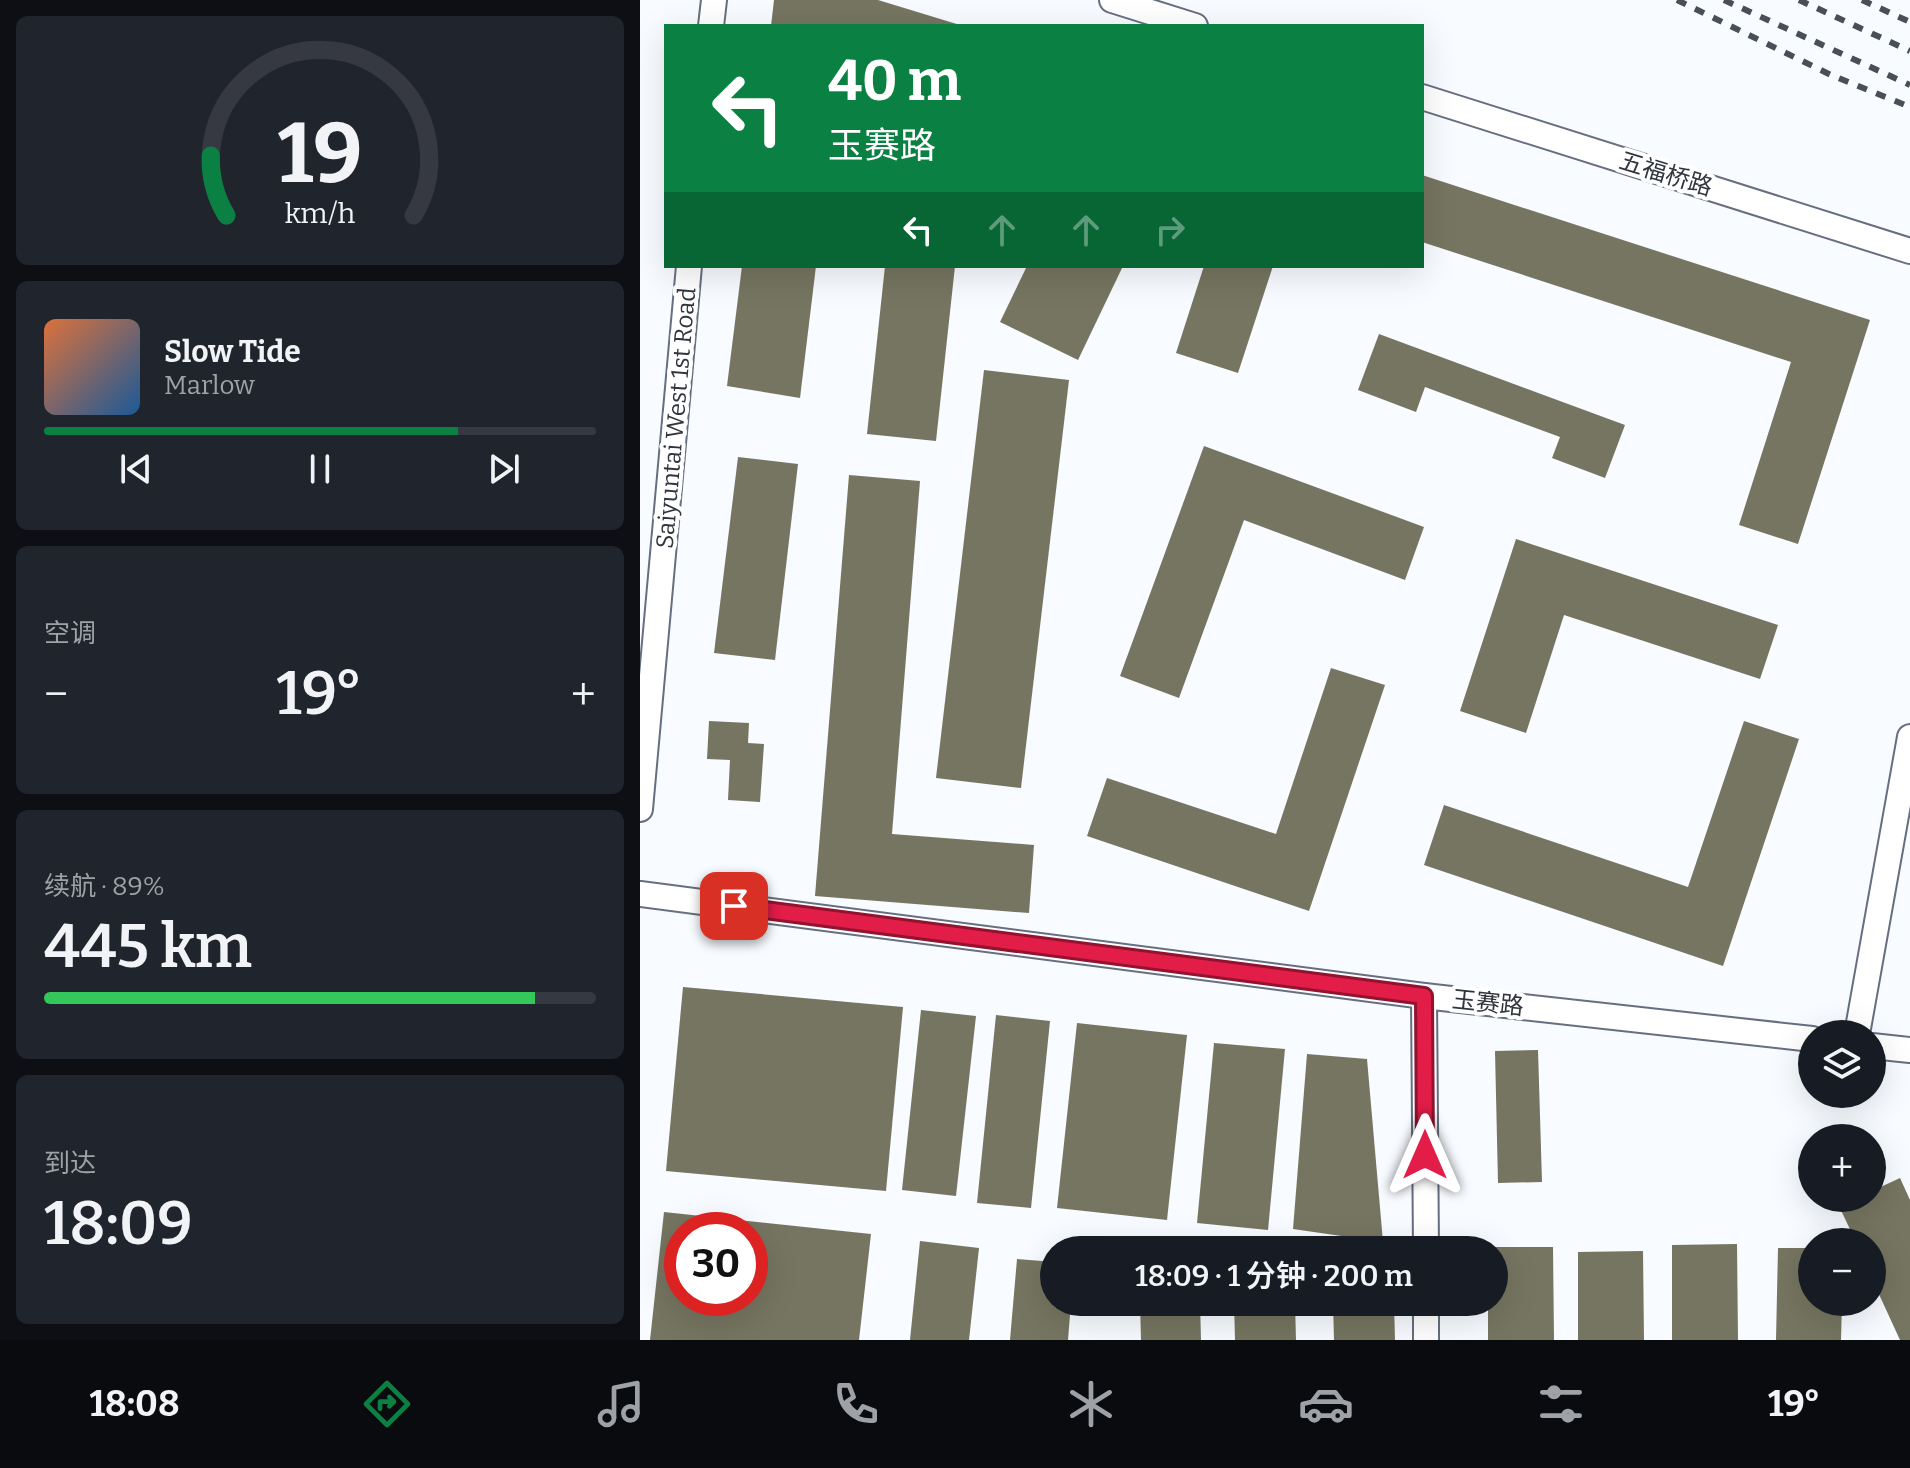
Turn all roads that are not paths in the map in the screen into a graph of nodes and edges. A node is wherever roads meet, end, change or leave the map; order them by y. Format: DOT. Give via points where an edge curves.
graph roads {
  1 [pos="714,0"];
  2 [pos="1112,0"];
  3 [pos="711,24"];
  4 [pos="1189,24"];
  5 [pos="1424,98"];
  6 [pos="1910,251"];
  7 [pos="689,268"];
  8 [pos="1910,737"];
  9 [pos="640,809"];
  10 [pos="640,894"];
  11 [pos="1424,996"];
  12 [pos="1859,1020"];
  13 [pos="1798,1037"];
  14 [pos="1886,1047"];
  15 [pos="1910,1050"];
  16 [pos="1426,1236"];
  17 [pos="1426,1316"];
  18 [pos="1426,1340"];
  1 -- 3 [label="street"];
  2 -- 4 [label="street"];
  5 -- 6 [label="street, 五福桥路"];
  7 -- 9 [label="street, Saiyuntai West 1st Road"];
  8 -- 12 [label="street"];
  10 -- 11 [label="street, 玉赛路"];
  11 -- 13 [label="street, 玉赛路"];
  11 -- 16 [label="street"];
  14 -- 15 [label="street"];
  17 -- 18 [label="street"];
}
